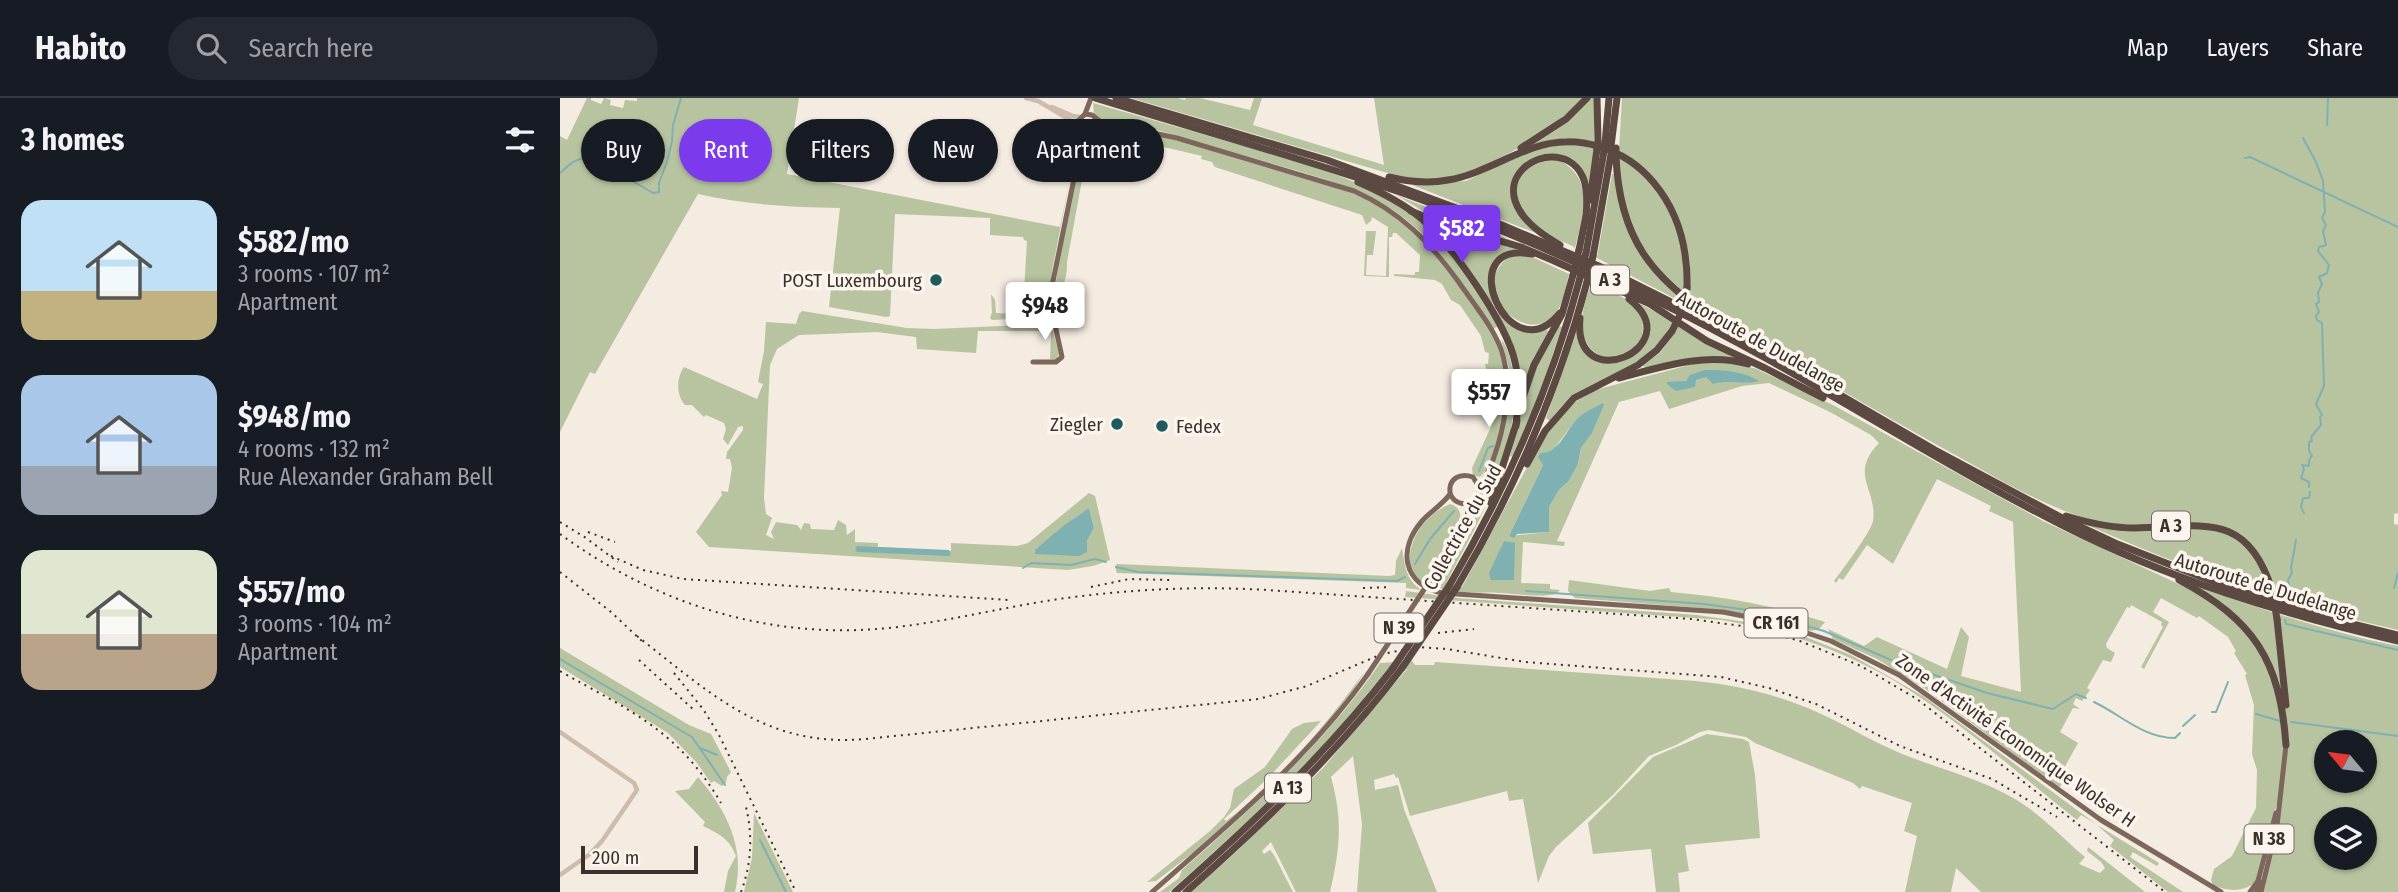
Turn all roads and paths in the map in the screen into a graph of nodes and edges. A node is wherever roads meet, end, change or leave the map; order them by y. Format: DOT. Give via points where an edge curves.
graph roads {
  1 [pos="1026,98"];
  2 [pos="1116,98"];
  3 [pos="1587,98"];
  4 [pos="1597,98"];
  5 [pos="1609,98"];
  6 [pos="1617,98"];
  7 [pos="1092,99"];
  8 [pos="1045,106"];
  9 [pos="1088,116"];
  10 [pos="1065,119"];
  11 [pos="1085,119"];
  12 [pos="1089,119"];
  13 [pos="1099,119"];
  14 [pos="1164,135"];
  15 [pos="1607,149"];
  16 [pos="1503,160"];
  17 [pos="1356,169"];
  18 [pos="1334,170"];
  19 [pos="1073,182"];
  20 [pos="1411,211"];
  21 [pos="1586,218"];
  22 [pos="1586,253"];
  23 [pos="1552,260"];
  24 [pos="1601,267"];
  25 [pos="1580,278"];
  26 [pos="1617,290"];
  27 [pos="1566,299"];
  28 [pos="1582,301"];
  29 [pos="1737,335"];
  30 [pos="1033,362"];
  31 [pos="1783,377"];
  32 [pos="1605,381"];
  33 [pos="1872,421"];
  34 [pos="1516,425"];
  35 [pos="1485,477"];
  36 [pos="1476,479"];
  37 [pos="1479,486"];
  38 [pos="1510,491"];
  39 [pos="1450,494"];
  40 [pos="1458,503"];
  41 [pos="1471,503"];
  42 [pos="2040,506"];
  43 [pos="1437,508"];
  44 [pos="1466,519"];
  45 [pos="1485,524"];
  46 [pos="2160,570"];
  47 [pos="1453,587"];
  48 [pos="2398,635"];
  49 [pos="2398,641"];
  50 [pos="1397,668"];
  51 [pos="560,732"];
  52 [pos="2286,744"];
  53 [pos="2283,783"];
  54 [pos="560,875"];
  55 [pos="1152,892"];
  56 [pos="1175,892"];
  57 [pos="1186,892"];
  58 [pos="2221,892"];
  59 [pos="2250,892"];
  60 [pos="2259,892"];
  1 -- 8 [label="street"];
  2 -- 17 [label="highway, Autoroute de Dudelange / A 3"];
  3 -- 16 [label="highway, A 3" via="1566,119"];
  4 -- 15 [label="highway, A 13"];
  5 -- 15 [label="highway, A 13"];
  6 -- 15 [label="highway, A 13"];
  7 -- 9 [label="main road"];
  7 -- 18 [label="highway, Autoroute de Dudelange / A 3"];
  8 -- 9 [label="street"];
  8 -- 10 [label="street"];
  9 -- 11 [label="main road"];
  9 -- 12 [label="main road"];
  9 -- 13 [label="main road"];
  14 -- 35 [label="main road" via="1354,191 1390,210 1423,237 1486,321 1504,360 1503,422"];
  15 -- 21 [label="highway, A 13"];
  15 -- 22 [label="highway, A 13"];
  15 -- 29 [label="highway, A 3" via="1625,215 1647,259 1670,287"];
  16 -- 17 [label="highway, A 3" via="1438,182 1403,180"];
  16 -- 32 [label="highway, A 3, bridge" via="1564,141 1605,147 1633,163 1669,204 1686,259 1687,288 1680,315 1650,357"];
  17 -- 24 [label="highway, Autoroute de Dudelange / A 3"];
  18 -- 20 [label="highway, A 3" via="1387,194"];
  18 -- 33 [label="highway, Autoroute de Dudelange / A 3" via="1472,219 1652,299"];
  19 -- 30 [label="main road" via="1052,286 1062,357 1056,362"];
  20 -- 23 [label="highway, A 3"];
  20 -- 34 [label="highway, A 3" via="1454,256 1509,341 1518,380"];
  21 -- 22 [label="highway, A 13"];
  21 -- 24 [label="highway, A 3" via="1585,185 1575,166 1551,157 1534,160 1521,171 1514,196 1523,218 1551,240"];
  22 -- 25 [label="highway, Collectrice du Sud / A 13, bridge"];
  23 -- 26 [label="highway, A 3"];
  23 -- 27 [label="highway, A 13" via="1525,253 1504,257 1492,272 1492,295 1506,317 1528,328 1554,320"];
  24 -- 29 [label="highway, Autoroute de Dudelange / A 3"];
  25 -- 27 [label="highway, A 13"];
  25 -- 28 [label="highway, Collectrice du Sud / A 13"];
  25 -- 45 [label="highway, Collectrice du Sud / A 13" via="1538,407"];
  26 -- 28 [label="highway, A 3" via="1639,307 1645,321 1641,344 1624,359 1603,360 1584,345 1579,328"];
  26 -- 31 [label="highway, A 3" via="1650,304 1719,348"];
  27 -- 34 [label="highway, A 13" via="1557,326 1528,378"];
  28 -- 38 [label="highway, Collectrice du Sud / A 13" via="1551,394"];
  29 -- 42 [label="highway, Autoroute de Dudelange / A 3"];
  31 -- 32 [label="highway, A 3" via="1741,362 1713,359"];
  31 -- 33 [label="highway, A 3"];
  32 -- 38 [label="highway, A 3" via="1563,408"];
  33 -- 46 [label="highway, Autoroute de Dudelange / A 3" via="2054,521"];
  34 -- 45 [label="highway, A 3"];
  35 -- 36 [label="main road, CR 161"];
  35 -- 37 [label="main road"];
  36 -- 37 [label="main road"];
  36 -- 39 [label="main road, CR 161" via="1464,474 1455,478"];
  37 -- 41 [label="main road"];
  38 -- 47 [label="highway, Collectrice du Sud / A 13"];
  39 -- 40 [label="main road"];
  39 -- 43 [label="main road, Zone d'Activité Économique Wolser H / CR 161"];
  40 -- 41 [label="main road, CR 161"];
  40 -- 43 [label="main road, Zone d'Activité Économique Wolser H / CR 161"];
  40 -- 44 [label="main road"];
  41 -- 44 [label="main road, N 39"];
  42 -- 48 [label="highway, Autoroute de Dudelange / A 3" via="2141,555 2227,587"];
  42 -- 52 [label="highway, A 3, bridge" via="2111,527 2202,525 2228,532 2247,544 2272,590 2285,691"];
  43 -- 58 [label="main road, Zone d'Activité Économique Wolser H / CR 161" via="1418,527 1407,553 1409,569 1424,587 1443,593 1723,612 1774,622 1831,641 1917,686 2101,820"];
  44 -- 55 [label="main road, N 39, bridge" via="1461,534 1332,721 1284,773"];
  45 -- 47 [label="highway, Collectrice du Sud / A 13"];
  46 -- 49 [label="highway, Autoroute de Dudelange / A 3" via="2281,611"];
  46 -- 52 [label="highway, A 3" via="2221,604 2258,643 2279,692"];
  47 -- 50 [label="highway, Collectrice du Sud / A 13, bridge"];
  50 -- 56 [label="highway, Collectrice du Sud / A 13" via="1298,778"];
  50 -- 57 [label="highway, Collectrice du Sud / A 13" via="1364,717 1321,765"];
  51 -- 54 [label="street" via="634,783 636,790 602,841"];
  52 -- 53 [label="main road, N 38"];
  53 -- 59 [label="main road, N 38" via="2258,881"];
  53 -- 60 [label="main road, N 38"];
}
